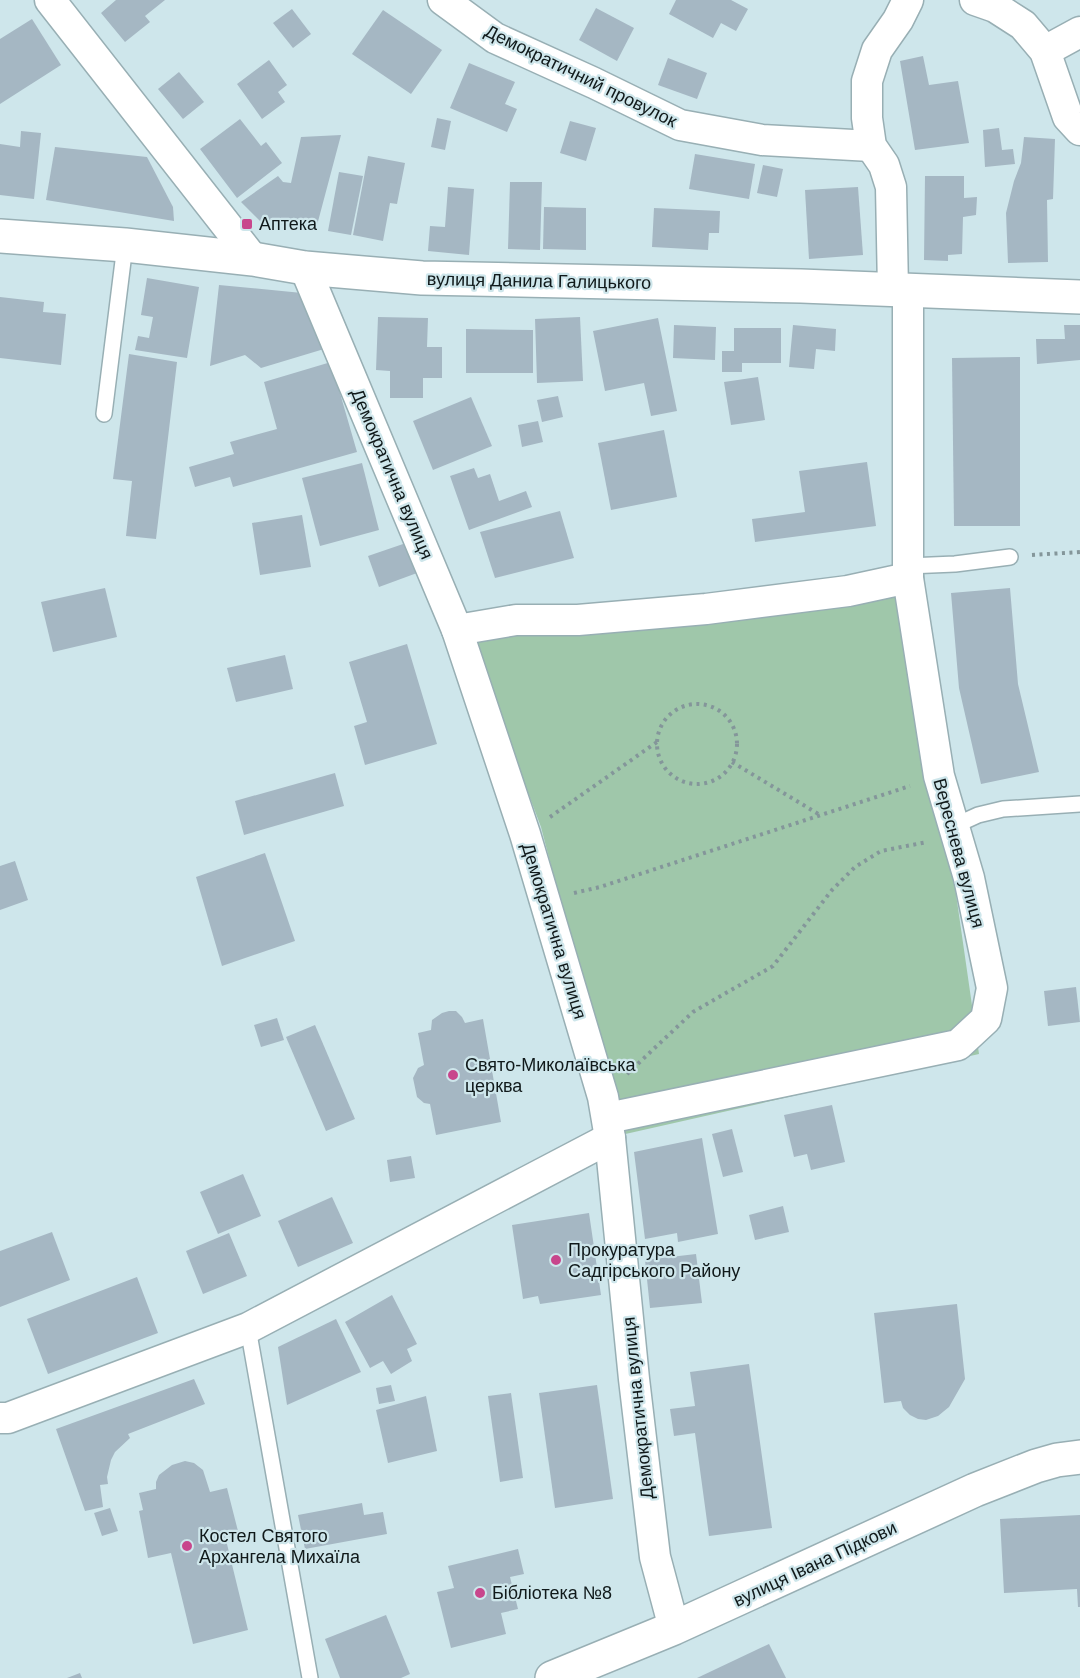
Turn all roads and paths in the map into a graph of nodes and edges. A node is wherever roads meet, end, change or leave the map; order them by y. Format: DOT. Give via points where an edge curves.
graph roads {
  1 [pos="50,0"];
  2 [pos="443,0"];
  3 [pos="908,0"];
  4 [pos="975,0"];
  5 [pos="1080,32"];
  6 [pos="1045,51"];
  7 [pos="1080,130"];
  8 [pos="871,146"];
  9 [pos="0,236"];
  10 [pos="125,246"];
  11 [pos="253,259"];
  12 [pos="305,268"];
  13 [pos="901,290"];
  14 [pos="1080,297"];
  15 [pos="104,414"];
  16 [pos="1080,552"];
  17 [pos="1010,557"];
  18 [pos="908,572"];
  19 [pos="457,630"];
  20 [pos="657,742"];
  21 [pos="732,762"];
  22 [pos="939,776"];
  23 [pos="1080,804"];
  24 [pos="820,815"];
  25 [pos="955,832"];
  26 [pos="525,834"];
  27 [pos="545,899"];
  28 [pos="607,1118"];
  29 [pos="248,1328"];
  30 [pos="0,1418"];
  31 [pos="1080,1457"];
  32 [pos="674,1628"];
  33 [pos="310,1678"];
  34 [pos="552,1678"];
  1 -- 11 [label="street"];
  2 -- 8 [label="street, Демократичний провулок" via="495,38 680,125 762,140"];
  3 -- 8 [label="street" via="877,50 867,81"];
  4 -- 6 [label="street" via="995,7 1023,25"];
  5 -- 6 [label="street"];
  6 -- 7 [label="street" via="1068,117"];
  8 -- 13 [label="street, Вереснева вулиця" via="884,165 891,187"];
  9 -- 10 [label="street, вулиця Данила Галицького"];
  10 -- 11 [label="street, вулиця Данила Галицького"];
  10 -- 15 [label="lane"];
  11 -- 12 [label="street, вулиця Данила Галицького"];
  12 -- 13 [label="street, вулиця Данила Галицького" via="422,278"];
  12 -- 19 [label="street, Демократична вулиця"];
  13 -- 14 [label="street, вулиця Данила Галицького"];
  13 -- 18 [label="street, Вереснева вулиця"];
  16 -- 17 [label="path"];
  17 -- 18 [label="lane"];
  18 -- 19 [label="street" via="848,591 706,609 578,620 516,620"];
  18 -- 22 [label="street, Вереснева вулиця"];
  19 -- 26 [label="street, Демократична вулиця"];
  20 -- 21 [label="path" via="664,767 684,782 712,781"];
  20 -- 21 [label="path" via="663,723 673,712 686,706 705,705 731,723 737,743"];
  20 -- 26 [label="path"];
  21 -- 24 [label="path"];
  22 -- 24 [label="path"];
  22 -- 25 [label="street, Вереснева вулиця"];
  23 -- 25 [label="lane" via="1003,809 978,815"];
  24 -- 27 [label="path" via="600,887"];
  25 -- 28 [label="path" via="881,851 855,867 832,890 773,966 693,1012"];
  25 -- 28 [label="street, Вереснева вулиця" via="969,878 992,988 986,1019 958,1045"];
  26 -- 27 [label="street, Демократична вулиця"];
  27 -- 28 [label="street, Демократична вулиця"];
  28 -- 29 [label="street, Вереснева вулиця"];
  28 -- 32 [label="street, Демократична вулиця" via="656,1557"];
  29 -- 30 [label="street, Вереснева вулиця"];
  29 -- 33 [label="lane"];
  31 -- 32 [label="street, вулиця Івана Підкови" via="1036,1466 975,1490"];
  32 -- 34 [label="street, вулиця Івана Підкови"];
}
